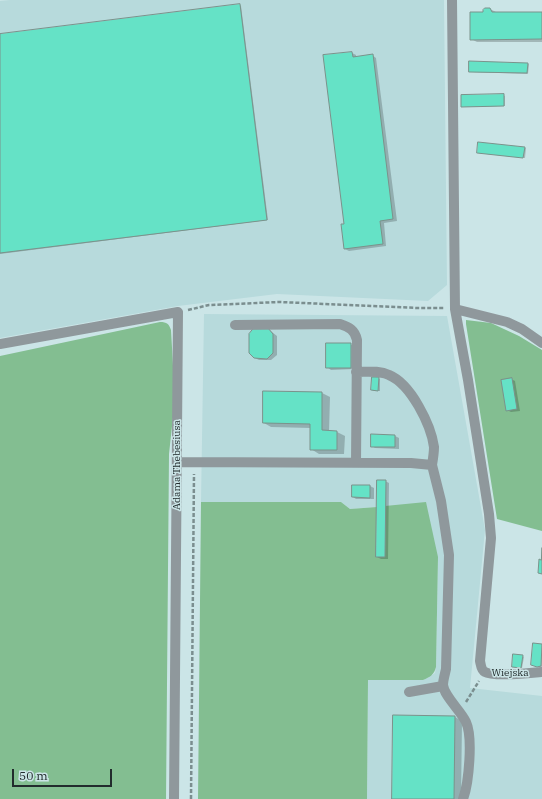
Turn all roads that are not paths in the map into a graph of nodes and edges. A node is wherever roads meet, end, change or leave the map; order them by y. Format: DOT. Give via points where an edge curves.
graph roads {
  1 [pos="452,0"];
  2 [pos="455,309"];
  3 [pos="235,324"];
  4 [pos="542,343"];
  5 [pos="0,344"];
  6 [pos="356,372"];
  7 [pos="177,462"];
  8 [pos="356,463"];
  9 [pos="432,465"];
  10 [pos="542,672"];
  11 [pos="443,686"];
  12 [pos="409,692"];
  13 [pos="174,799"];
  14 [pos="463,799"];
  1 -- 2 [label="street"];
  2 -- 4 [label="street" via="507,322"];
  2 -- 10 [label="street, Wiejska" via="489,514 490,538 480,661 483,670 499,674"];
  3 -- 6 [label="street" via="346,326 356,334"];
  5 -- 7 [label="street, Adama Thebesiusa" via="178,312"];
  6 -- 8 [label="street"];
  6 -- 9 [label="street" via="381,372 404,386 419,405 430,433 434,447"];
  7 -- 8 [label="street"];
  7 -- 13 [label="street, Adama Thebesiusa"];
  8 -- 9 [label="street"];
  9 -- 11 [label="street" via="441,501 449,555 446,669"];
  11 -- 12 [label="street"];
  11 -- 14 [label="street" via="469,731 469,767"];
}
